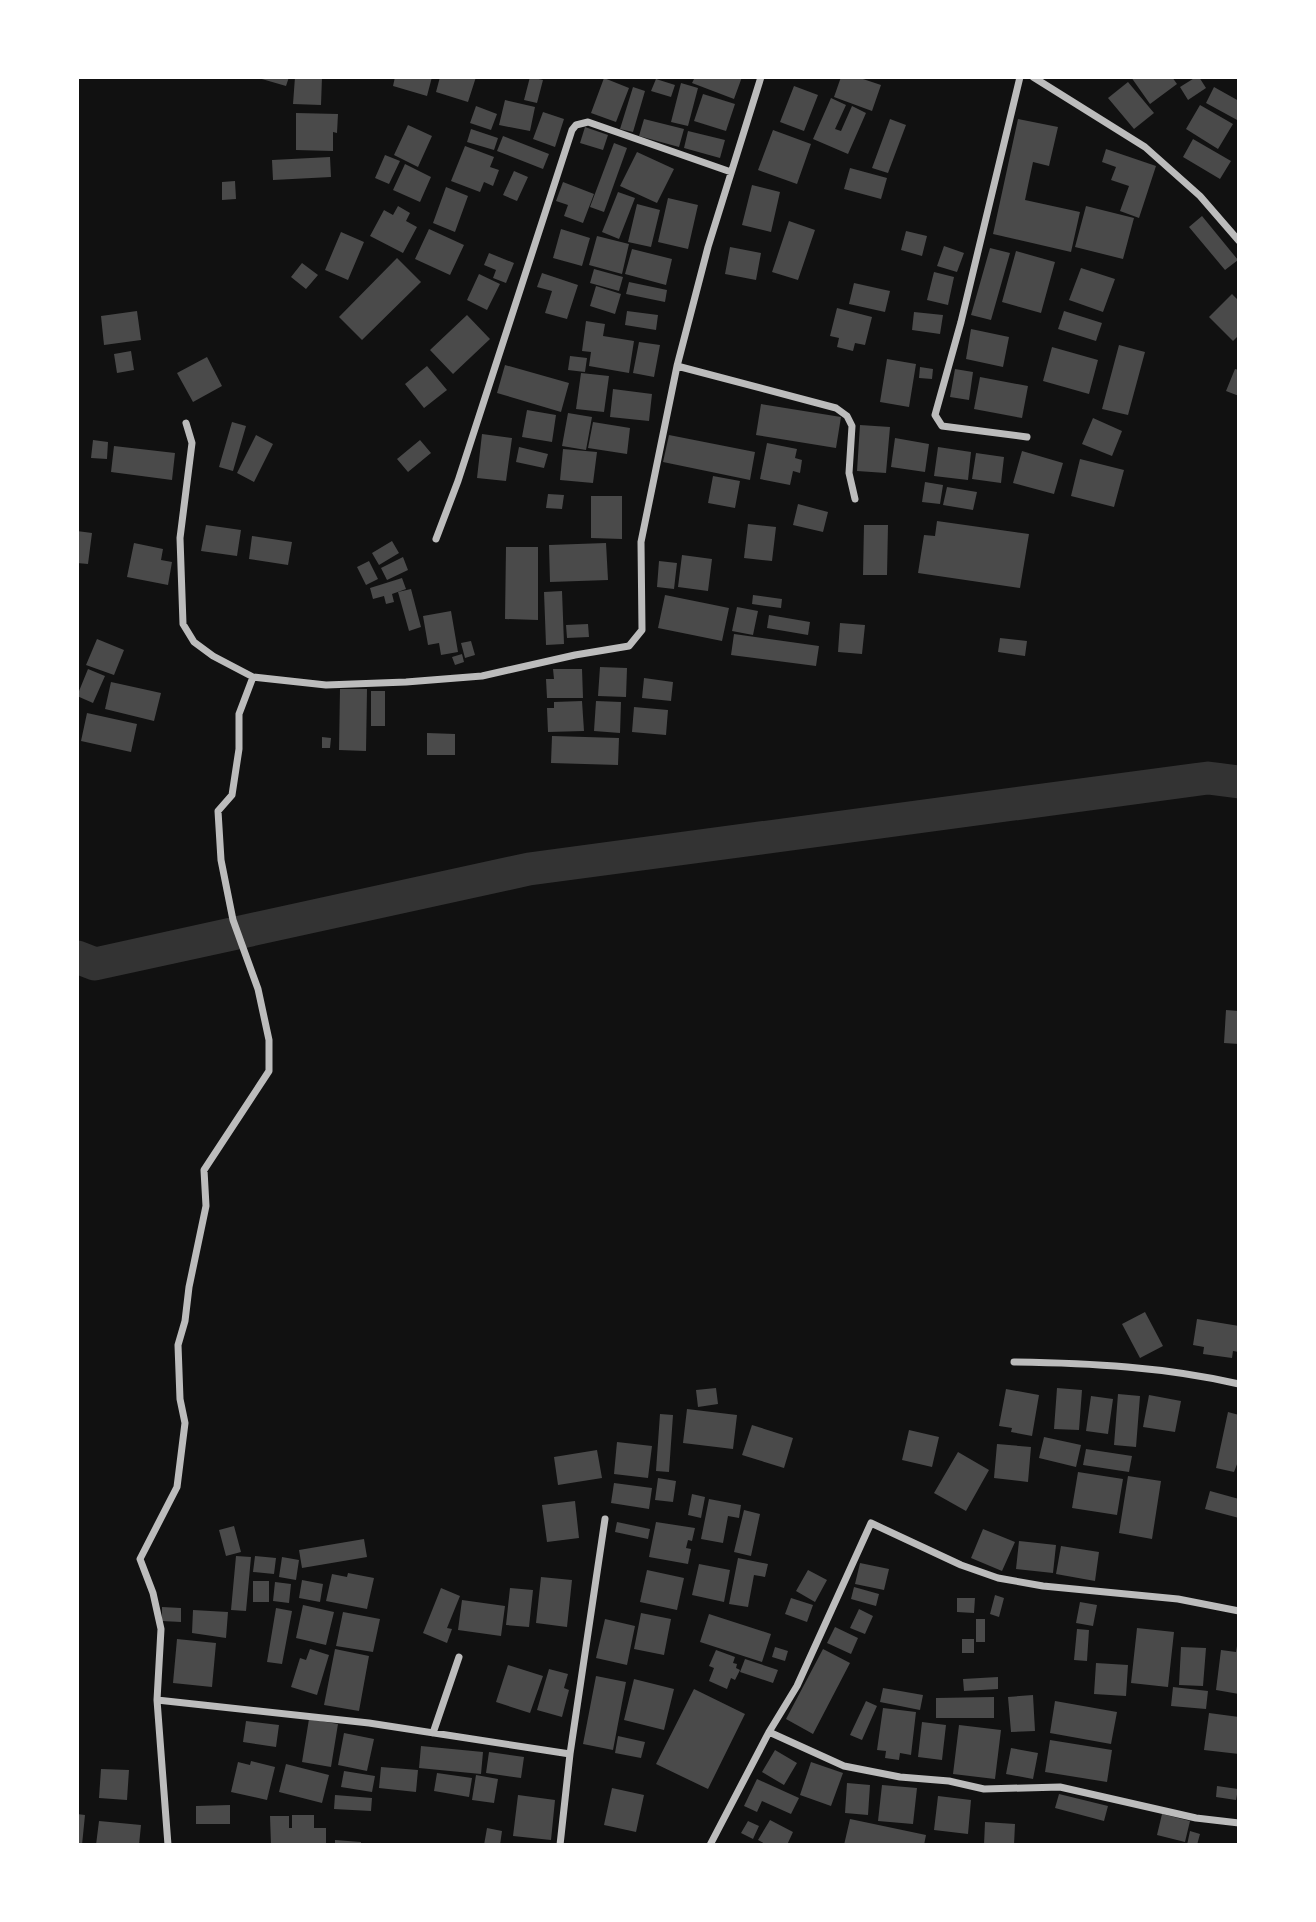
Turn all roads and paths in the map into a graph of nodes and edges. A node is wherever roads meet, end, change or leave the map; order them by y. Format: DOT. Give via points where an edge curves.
graph roads {
  1 [pos="761,77"];
  2 [pos="1020,77"];
  3 [pos="1033,77"];
  4 [pos="731,172"];
  5 [pos="1239,241"];
  6 [pos="677,366"];
  7 [pos="186,423"];
  8 [pos="1027,437"];
  9 [pos="855,499"];
  10 [pos="436,539"];
  11 [pos="253,677"];
  12 [pos="1014,1362"];
  13 [pos="1239,1384"];
  14 [pos="605,1519"];
  15 [pos="1239,1611"];
  16 [pos="458,1657"];
  17 [pos="157,1700"];
  18 [pos="769,1732"];
  19 [pos="433,1733"];
  20 [pos="570,1754"];
  21 [pos="1239,1823"];
  22 [pos="168,1845"];
  23 [pos="559,1845"];
  24 [pos="710,1845"];
  1 -- 4 [label="street"];
  2 -- 8 [label="street" via="935,415 943,426"];
  3 -- 5 [label="street" via="1145,147 1200,196"];
  4 -- 6 [label="street"];
  4 -- 10 [label="street" via="588,122 576,125"];
  6 -- 9 [label="street" via="836,408 847,415 852,426 849,473"];
  6 -- 11 [label="street" via="641,542 642,631 629,646 482,676 326,685"];
  7 -- 11 [label="street" via="192,443 180,538 183,624 194,642"];
  11 -- 17 [label="street" via="239,714 232,796 218,811 230,908 258,989 269,1040 269,1071 204,1170 206,1206 178,1345 180,1399 186,1423 177,1487 140,1559 161,1629"];
  12 -- 13 [label="street" via="1177,1372"];
  14 -- 20 [label="street"];
  15 -- 18 [label="street" via="1178,1599 998,1578 871,1522 797,1686"];
  16 -- 19 [label="street"];
  17 -- 19 [label="street"];
  17 -- 22 [label="street"];
  18 -- 21 [label="street" via="844,1766 900,1777 984,1788 1060,1787 1196,1818"];
  18 -- 24 [label="street"];
  19 -- 20 [label="street"];
  20 -- 23 [label="street"];
}
